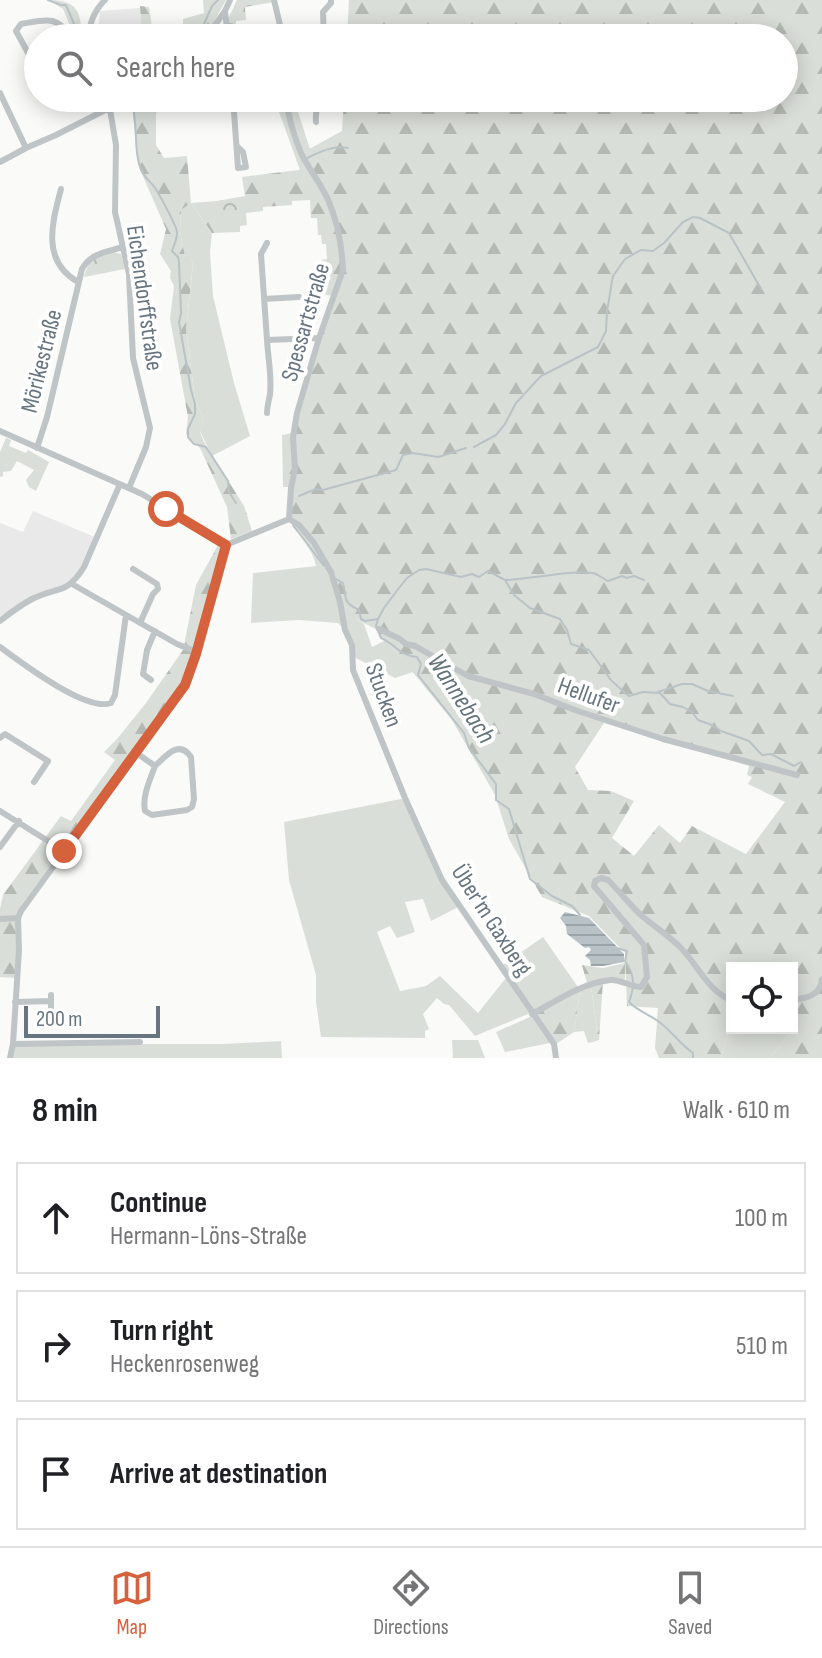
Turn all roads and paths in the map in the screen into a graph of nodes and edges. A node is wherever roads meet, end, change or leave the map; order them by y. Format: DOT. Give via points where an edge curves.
graph roads {
  1 [pos="105,0"];
  2 [pos="230,0"];
  3 [pos="274,0"];
  4 [pos="331,0"];
  5 [pos="225,11"];
  6 [pos="60,24"];
  7 [pos="92,24"];
  8 [pos="216,24"];
  9 [pos="226,24"];
  10 [pos="280,24"];
  11 [pos="323,24"];
  12 [pos="24,46"];
  13 [pos="0,93"];
  14 [pos="102,112"];
  15 [pos="111,112"];
  16 [pos="234,112"];
  17 [pos="288,112"];
  18 [pos="317,112"];
  19 [pos="316,122"];
  20 [pos="237,146"];
  21 [pos="26,148"];
  22 [pos="0,162"];
  23 [pos="61,189"];
  24 [pos="267,243"];
  25 [pos="123,247"];
  26 [pos="78,282"];
  27 [pos="299,297"];
  28 [pos="264,299"];
  29 [pos="319,338"];
  30 [pos="267,340"];
  31 [pos="267,413"];
  32 [pos="0,431"];
  33 [pos="37,448"];
  34 [pos="120,484"];
  35 [pos="129,488"];
  36 [pos="289,519"];
  37 [pos="226,545"];
  38 [pos="133,569"];
  39 [pos="72,584"];
  40 [pos="126,615"];
  41 [pos="0,621"];
  42 [pos="140,623"];
  43 [pos="379,629"];
  44 [pos="155,631"];
  45 [pos="0,647"];
  46 [pos="197,652"];
  47 [pos="151,680"];
  48 [pos="2,734"];
  49 [pos="135,752"];
  50 [pos="155,766"];
  51 [pos="797,775"];
  52 [pos="34,782"];
  53 [pos="405,798"];
  54 [pos="0,811"];
  55 [pos="19,821"];
  56 [pos="0,847"];
  57 [pos="64,851"];
  58 [pos="18,918"];
  59 [pos="0,919"];
  60 [pos="822,979"];
  61 [pos="726,998"];
  62 [pos="798,999"];
  63 [pos="15,1002"];
  64 [pos="532,1014"];
  65 [pos="51,1023"];
  66 [pos="140,1042"];
  67 [pos="13,1044"];
  68 [pos="10,1058"];
  69 [pos="556,1058"];
  1 -- 7 [label="street"];
  2 -- 5 [label="street"];
  3 -- 10 [label="street"];
  4 -- 11 [label="street" via="323,12"];
  5 -- 8 [label="street"];
  5 -- 9 [label="street"];
  6 -- 12 [label="street" via="47,19 21,24 16,31"];
  13 -- 21 [label="street"];
  14 -- 21 [label="street"];
  15 -- 25 [label="street, Eichendorffstraße" via="115,212"];
  16 -- 20 [label="street"];
  17 -- 29 [label="street, Spessartstraße" via="342,242 343,270"];
  18 -- 19 [label="street"];
  21 -- 22 [label="street"];
  23 -- 26 [label="street, Mörikestraße" via="53,221 55,255 66,276"];
  24 -- 28 [label="street" via="261,254"];
  25 -- 26 [label="street, Mörikestraße" via="89,259"];
  25 -- 35 [label="street, Eichendorffstraße" via="133,358 150,428"];
  26 -- 33 [label="street, Mörikestraße"];
  27 -- 28 [label="street"];
  28 -- 30 [label="street"];
  29 -- 30 [label="street"];
  29 -- 36 [label="street, Spessartstraße" via="293,437"];
  30 -- 31 [label="street"];
  32 -- 33 [label="street"];
  33 -- 34 [label="street"];
  34 -- 35 [label="street"];
  34 -- 39 [label="street"];
  35 -- 37 [label="street"];
  36 -- 37 [label="street"];
  36 -- 53 [label="street, Stucken" via="314,543 331,572 352,645 353,670"];
  37 -- 46 [label="street"];
  38 -- 42 [label="street" via="158,589"];
  39 -- 40 [label="street"];
  39 -- 41 [label="street" via="31,600"];
  40 -- 42 [label="street"];
  40 -- 45 [label="street" via="115,695 105,706 54,685"];
  42 -- 44 [label="street"];
  43 -- 51 [label="street, Hellufer" via="468,676 663,739"];
  44 -- 46 [label="street"];
  44 -- 47 [label="street" via="143,674"];
  46 -- 49 [label="street" via="185,685"];
  48 -- 52 [label="street" via="48,761"];
  49 -- 50 [label="street"];
  49 -- 57 [label="street"];
  50 -- 50 [label="street" via="145,811 152,815 192,807 187,752 174,750"];
  53 -- 64 [label="street, Über'm Gaxberg" via="442,880"];
  54 -- 55 [label="street"];
  55 -- 56 [label="street"];
  55 -- 57 [label="street"];
  57 -- 58 [label="street"];
  58 -- 59 [label="street"];
  58 -- 63 [label="street"];
  60 -- 62 [label="street" via="812,996"];
  61 -- 64 [label="street" via="681,948 601,878 594,886 644,945 647,977 641,987 613,979 577,990"];
  63 -- 65 [label="street" via="51,998"];
  63 -- 67 [label="street"];
  64 -- 69 [label="street, Über'm Gaxberg" via="554,1044"];
  66 -- 67 [label="street"];
  67 -- 68 [label="street"];
}
